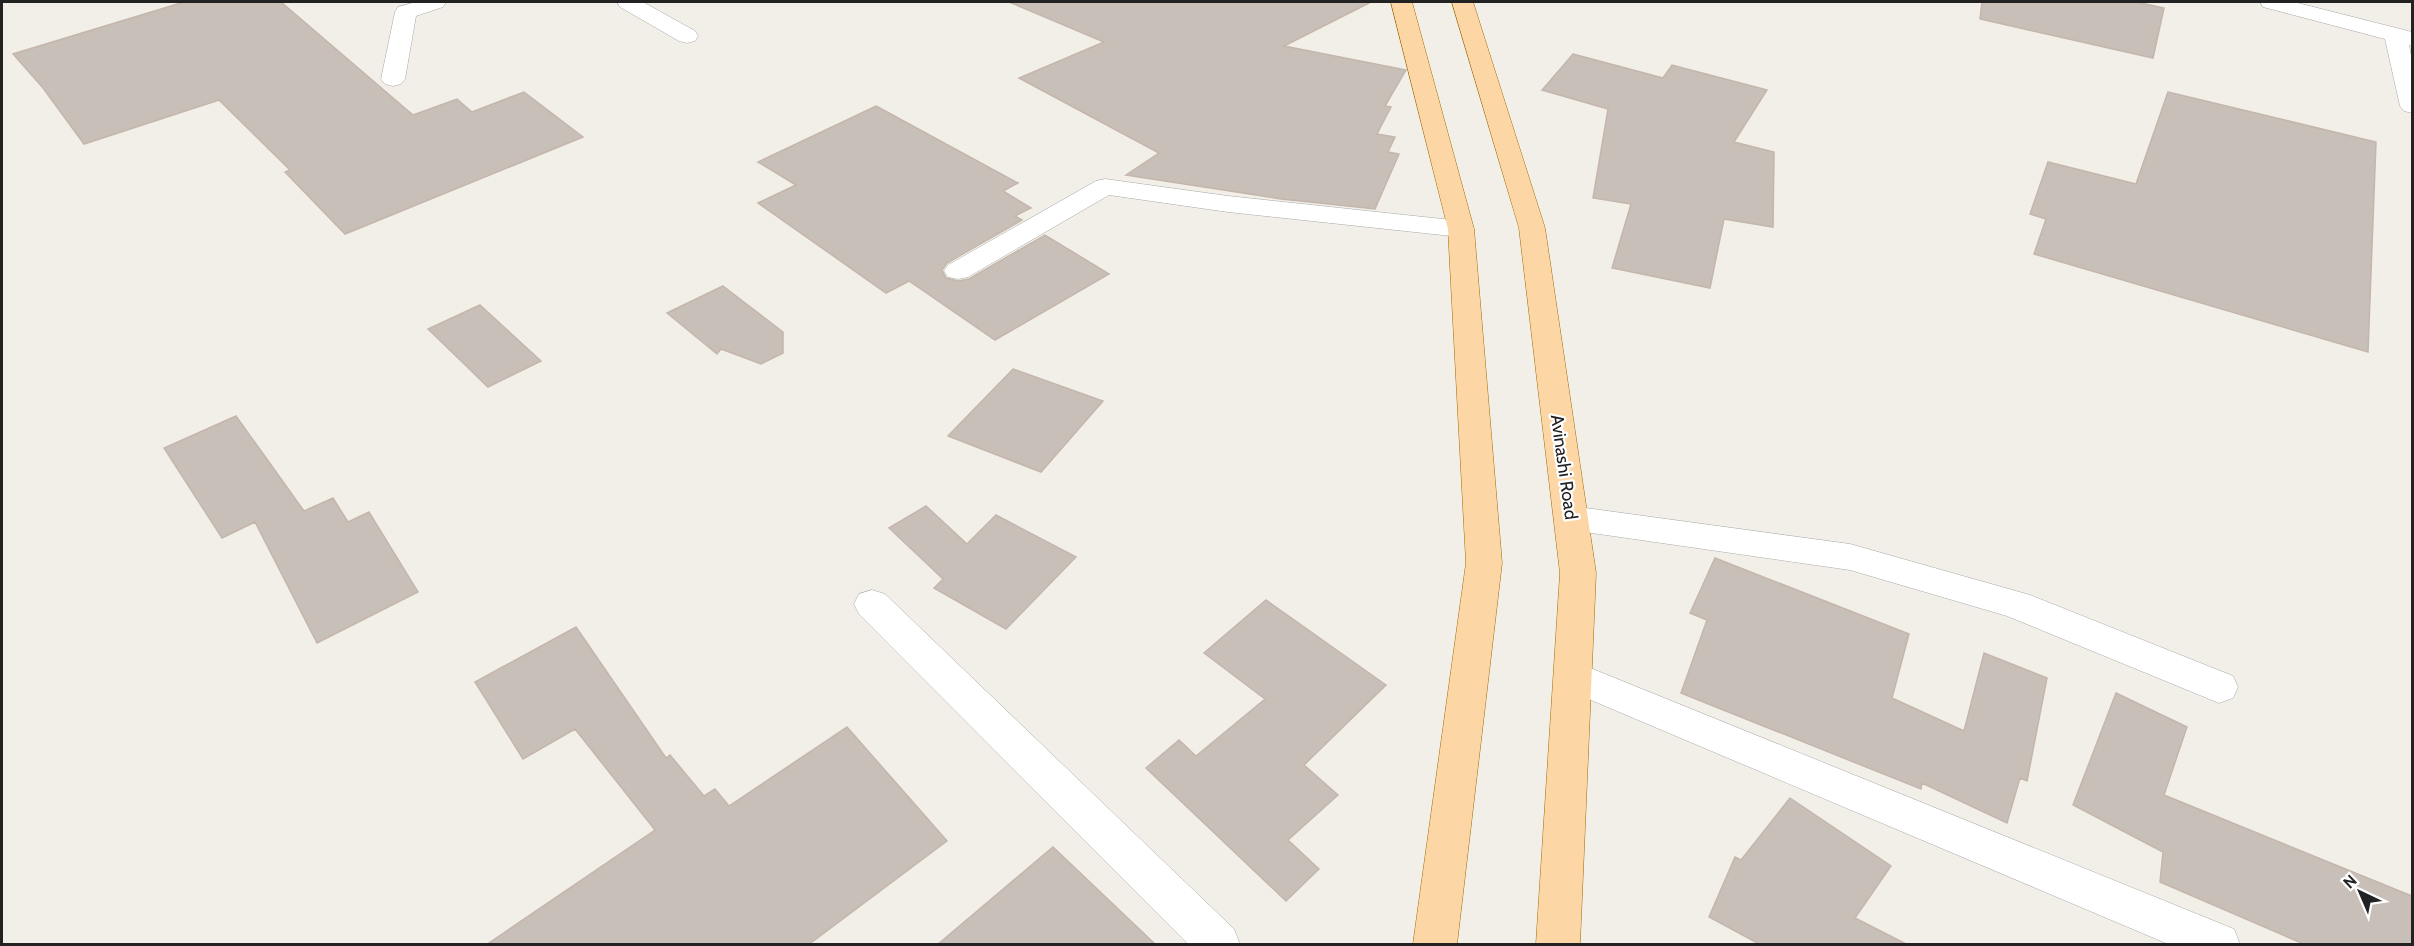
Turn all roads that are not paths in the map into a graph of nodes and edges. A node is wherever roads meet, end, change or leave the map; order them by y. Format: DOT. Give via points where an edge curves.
graph roads {
  1 [pos="435,2"];
  2 [pos="628,2"];
  3 [pos="1401,2"];
  4 [pos="1462,2"];
  5 [pos="2271,2"];
  6 [pos="687,36"];
  7 [pos="2404,36"];
  8 [pos="393,79"];
  9 [pos="2412,106"];
  10 [pos="1461,229"];
  11 [pos="958,271"];
  12 [pos="1571,518"];
  13 [pos="872,603"];
  14 [pos="1573,676"];
  15 [pos="2219,687"];
  16 [pos="1218,945"];
  17 [pos="1435,945"];
  18 [pos="1558,945"];
  19 [pos="2218,945"];
  1 -- 8 [label="street" via="406,12"];
  2 -- 6 [label="street"];
  3 -- 10 [label="main road"];
  4 -- 12 [label="main road, Avinashi Road" via="1532,228"];
  5 -- 7 [label="street"];
  7 -- 9 [label="street"];
  10 -- 11 [label="street" via="1105,187"];
  10 -- 17 [label="main road" via="1484,564"];
  12 -- 14 [label="main road, Avinashi Road" via="1578,573"];
  12 -- 15 [label="street" via="1850,557 2016,605"];
  13 -- 16 [label="street"];
  14 -- 18 [label="main road, Avinashi Road"];
  14 -- 19 [label="street"];
}
